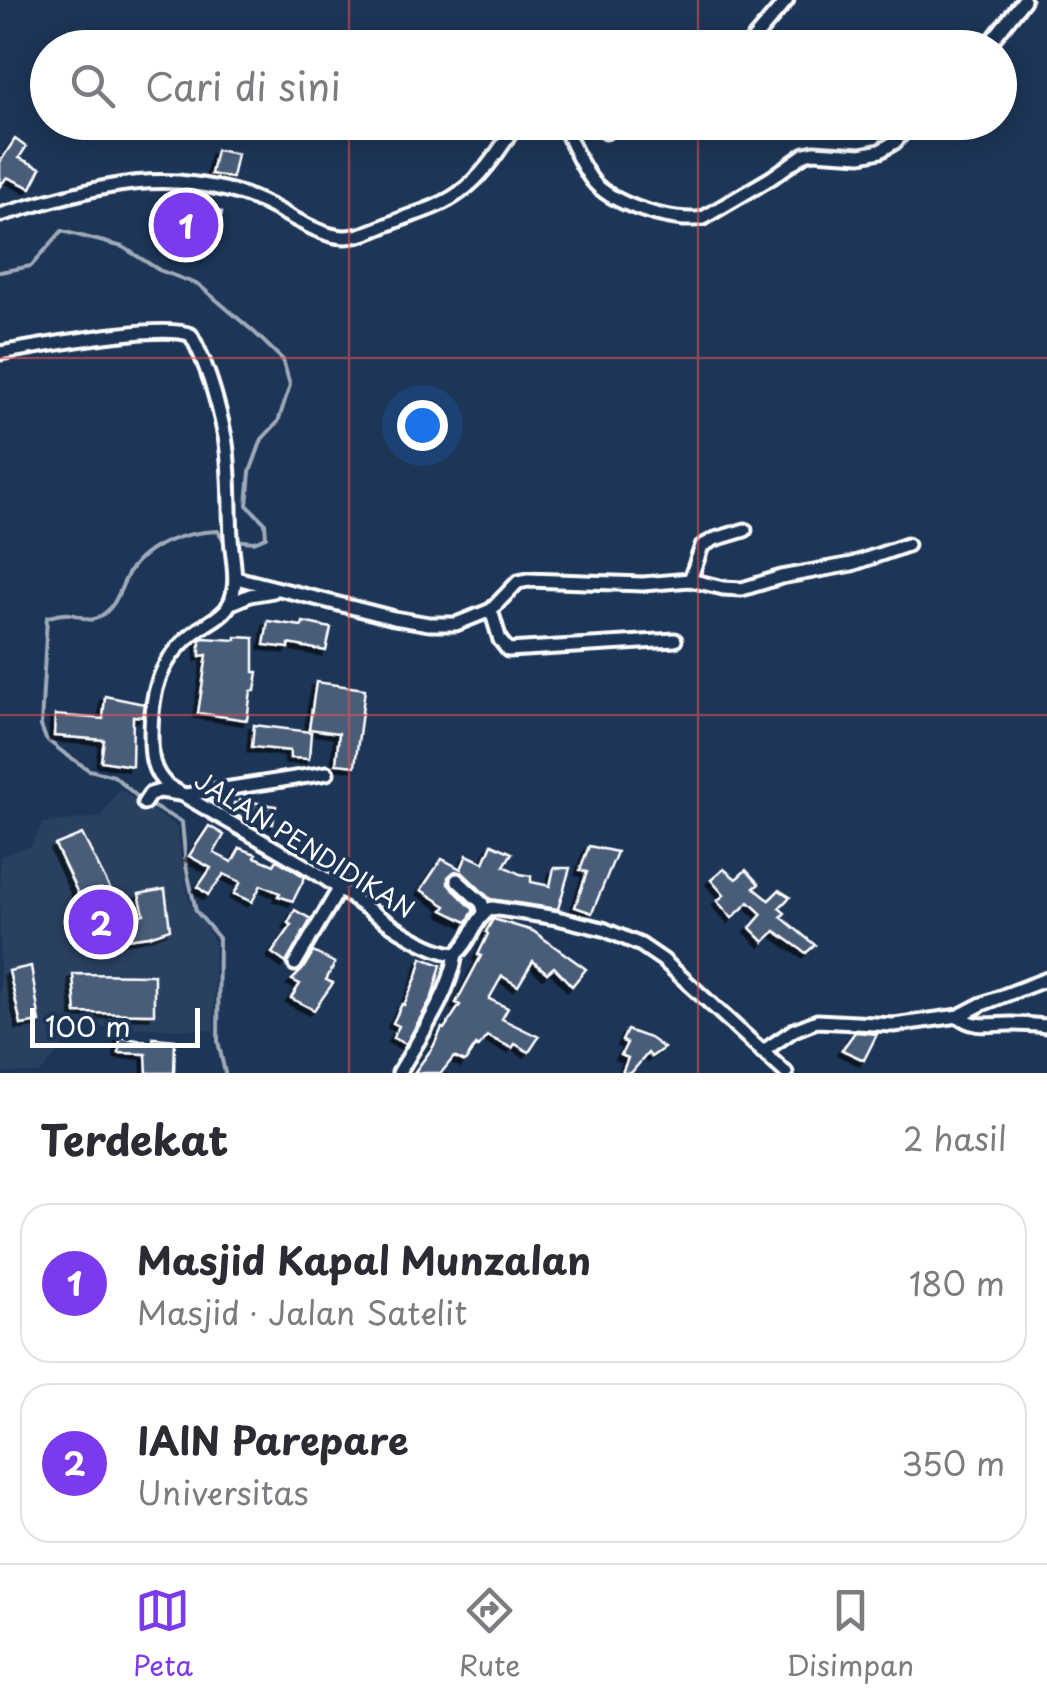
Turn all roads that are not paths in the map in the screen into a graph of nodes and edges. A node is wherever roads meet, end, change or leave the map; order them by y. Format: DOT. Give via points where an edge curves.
graph roads {
  1 [pos="787,0"];
  2 [pos="1024,0"];
  3 [pos="761,30"];
  4 [pos="1000,30"];
  5 [pos="506,140"];
  6 [pos="571,140"];
  7 [pos="897,140"];
  8 [pos="0,216"];
  9 [pos="0,354"];
  10 [pos="745,530"];
  11 [pos="907,545"];
  12 [pos="236,578"];
  13 [pos="690,580"];
  14 [pos="277,590"];
  15 [pos="229,604"];
  16 [pos="491,610"];
  17 [pos="675,640"];
  18 [pos="327,773"];
  19 [pos="186,795"];
  20 [pos="147,798"];
  21 [pos="457,880"];
  22 [pos="340,889"];
  23 [pos="484,912"];
  24 [pos="456,954"];
  25 [pos="295,964"];
  26 [pos="1047,979"];
  27 [pos="961,1018"];
  28 [pos="1047,1026"];
  29 [pos="762,1052"];
  30 [pos="398,1073"];
  31 [pos="786,1073"];
  1 -- 3 [label="street"];
  2 -- 4 [label="street"];
  5 -- 8 [label="street" via="459,194 362,236 334,236 261,201 173,182 87,190"];
  6 -- 7 [label="street" via="591,178 608,194 693,220 805,154 861,155"];
  9 -- 12 [label="street" via="176,330 191,335 226,439"];
  10 -- 13 [label="street" via="702,546"];
  11 -- 13 [label="street" via="742,589"];
  12 -- 14 [label="street"];
  12 -- 15 [label="street"];
  13 -- 16 [label="street" via="528,580"];
  14 -- 15 [label="street"];
  14 -- 16 [label="street" via="429,624 456,624"];
  15 -- 19 [label="street, JALAN PENDIDIKAN" via="174,653 151,706 153,768"];
  16 -- 17 [label="street" via="508,650"];
  18 -- 19 [label="street"];
  19 -- 20 [label="street"];
  19 -- 22 [label="street, JALAN PENDIDIKAN"];
  21 -- 23 [label="street"];
  22 -- 24 [label="street, JALAN PENDIDIKAN" via="438,951"];
  22 -- 25 [label="street"];
  23 -- 24 [label="street"];
  23 -- 29 [label="street" via="557,918 641,944"];
  24 -- 30 [label="street" via="440,1000"];
  26 -- 27 [label="street"];
  27 -- 28 [label="street"];
  27 -- 29 [label="street" via="894,1025 817,1021"];
  29 -- 31 [label="street"];
}
